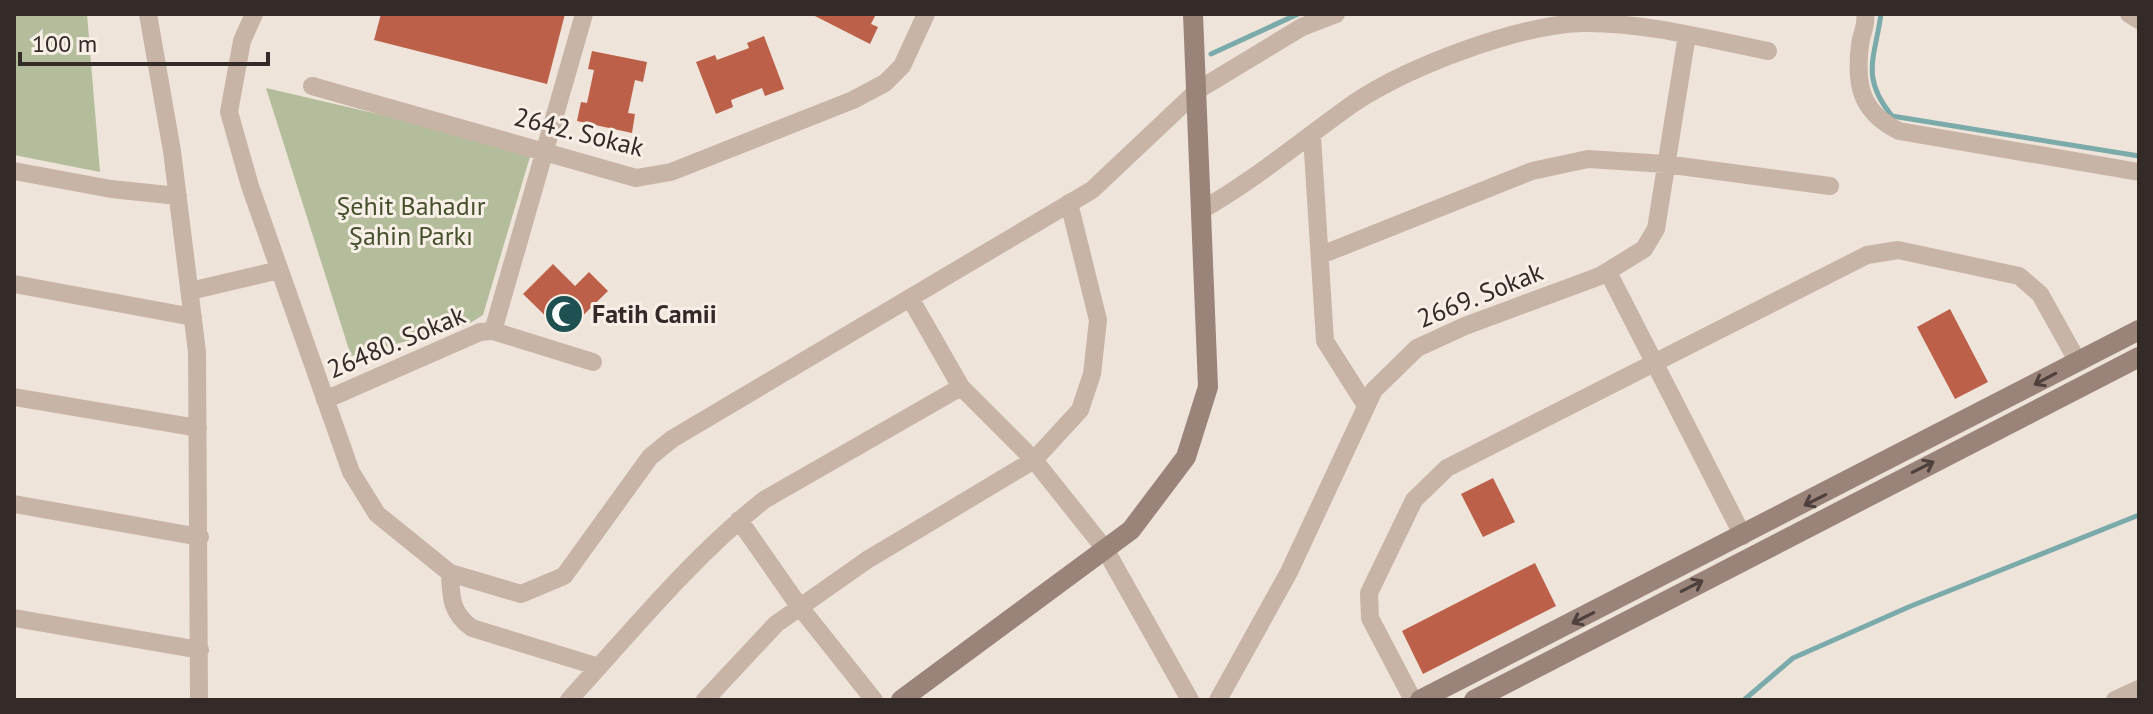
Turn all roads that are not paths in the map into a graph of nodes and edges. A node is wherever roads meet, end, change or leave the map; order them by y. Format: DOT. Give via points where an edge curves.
graph roads {
  1 [pos="148,14"];
  2 [pos="254,14"];
  3 [pos="584,14"];
  4 [pos="926,14"];
  5 [pos="1193,14"];
  6 [pos="1336,14"];
  7 [pos="1865,14"];
  8 [pos="2129,14"];
  9 [pos="2139,20"];
  10 [pos="1687,35"];
  11 [pos="1768,51"];
  12 [pos="312,86"];
  13 [pos="1198,90"];
  14 [pos="1312,136"];
  15 [pos="543,152"];
  16 [pos="1665,164"];
  17 [pos="14,171"];
  18 [pos="2139,172"];
  19 [pos="1830,186"];
  20 [pos="178,196"];
  21 [pos="1069,203"];
  22 [pos="1200,211"];
  23 [pos="1321,255"];
  24 [pos="279,270"];
  25 [pos="1608,272"];
  26 [pos="14,284"];
  27 [pos="190,291"];
  28 [pos="910,298"];
  29 [pos="193,317"];
  30 [pos="2139,330"];
  31 [pos="493,331"];
  32 [pos="2139,357"];
  33 [pos="593,362"];
  34 [pos="1654,362"];
  35 [pos="2078,362"];
  36 [pos="961,387"];
  37 [pos="14,397"];
  38 [pos="325,400"];
  39 [pos="1365,404"];
  40 [pos="198,428"];
  41 [pos="1034,460"];
  42 [pos="14,504"];
  43 [pos="739,520"];
  44 [pos="1743,536"];
  45 [pos="200,537"];
  46 [pos="1105,549"];
  47 [pos="450,573"];
  48 [pos="799,606"];
  49 [pos="14,618"];
  50 [pos="200,650"];
  51 [pos="599,667"];
  52 [pos="2139,689"];
  53 [pos="199,700"];
  54 [pos="571,700"];
  55 [pos="705,700"];
  56 [pos="874,700"];
  57 [pos="901,700"];
  58 [pos="1190,700"];
  59 [pos="1218,700"];
  60 [pos="1413,700"];
  61 [pos="1420,700"];
  62 [pos="1474,700"];
  63 [pos="2115,700"];
  1 -- 20 [label="street"];
  2 -- 24 [label="street" via="242,41 229,112"];
  3 -- 15 [label="street, 26480. Sokak"];
  4 -- 15 [label="street, 2642. Sokak" via="902,66 885,83 671,172 636,178"];
  5 -- 13 [label="street"];
  6 -- 13 [label="street" via="1302,27"];
  7 -- 18 [label="street" via="1861,93 1876,120 1899,131"];
  8 -- 9 [label="street"];
  10 -- 11 [label="street"];
  10 -- 14 [label="street" via="1582,23 1523,32 1399,79 1356,102"];
  10 -- 16 [label="street, 2669. Sokak"];
  12 -- 15 [label="street, 2642. Sokak"];
  13 -- 21 [label="street" via="1092,190"];
  13 -- 22 [label="street"];
  14 -- 22 [label="street"];
  14 -- 23 [label="street"];
  15 -- 31 [label="street, 26480. Sokak"];
  16 -- 19 [label="street"];
  16 -- 23 [label="street" via="1588,159 1532,171"];
  16 -- 25 [label="street, 2669. Sokak" via="1656,229 1644,249"];
  17 -- 20 [label="street"];
  20 -- 27 [label="street"];
  21 -- 28 [label="street"];
  21 -- 41 [label="street" via="1098,320 1092,374 1080,410"];
  22 -- 46 [label="street" via="1208,387 1186,457 1131,530"];
  23 -- 39 [label="street" via="1325,341"];
  24 -- 27 [label="street"];
  24 -- 38 [label="street"];
  25 -- 34 [label="street"];
  25 -- 39 [label="street, 2669. Sokak" via="1417,348"];
  26 -- 29 [label="street"];
  27 -- 29 [label="street"];
  28 -- 36 [label="street"];
  28 -- 47 [label="street" via="672,439 650,457 564,576 521,594"];
  29 -- 40 [label="street"];
  30 -- 35 [label="street"];
  31 -- 33 [label="street"];
  31 -- 38 [label="street, 26480. Sokak" via="480,332"];
  62 -- 32 [label="street, one-way"];
  34 -- 35 [label="street" via="1867,255 1898,250 2019,276 2040,294"];
  34 -- 44 [label="street"];
  34 -- 60 [label="street" via="1447,468 1414,500 1369,593 1370,618"];
  35 -- 44 [label="street, one-way"];
  36 -- 41 [label="street"];
  36 -- 43 [label="street"];
  37 -- 40 [label="street"];
  38 -- 47 [label="street" via="351,472 377,514"];
  39 -- 59 [label="street, 2669. Sokak" via="1289,572"];
  40 -- 45 [label="street"];
  41 -- 46 [label="street"];
  41 -- 48 [label="street"];
  42 -- 45 [label="street"];
  43 -- 48 [label="street"];
  43 -- 51 [label="street" via="642,615"];
  44 -- 61 [label="street, one-way"];
  45 -- 50 [label="street"];
  46 -- 57 [label="street"];
  46 -- 58 [label="street"];
  47 -- 51 [label="street" via="451,602 458,618 472,628"];
  48 -- 55 [label="street"];
  48 -- 56 [label="street"];
  49 -- 50 [label="street"];
  50 -- 53 [label="street"];
  51 -- 54 [label="street"];
  52 -- 63 [label="street"];
}
